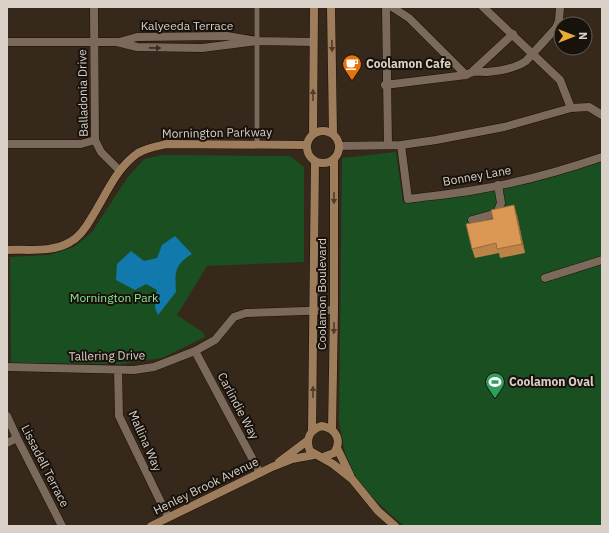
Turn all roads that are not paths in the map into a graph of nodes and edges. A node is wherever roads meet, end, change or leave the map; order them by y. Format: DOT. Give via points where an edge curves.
graph roads {
  1 [pos="94,7"];
  2 [pos="257,7"];
  3 [pos="314,7"];
  4 [pos="331,7"];
  5 [pos="386,7"];
  6 [pos="392,7"];
  7 [pos="483,7"];
  8 [pos="560,7"];
  9 [pos="513,34"];
  10 [pos="258,41"];
  11 [pos="7,42"];
  12 [pos="93,42"];
  13 [pos="117,42"];
  14 [pos="313,42"];
  15 [pos="533,54"];
  16 [pos="470,73"];
  17 [pos="386,85"];
  18 [pos="571,108"];
  19 [pos="601,111"];
  20 [pos="333,133"];
  21 [pos="313,134"];
  22 [pos="95,140"];
  23 [pos="7,144"];
  24 [pos="257,144"];
  25 [pos="307,145"];
  26 [pos="388,145"];
  27 [pos="401,145"];
  28 [pos="339,146"];
  29 [pos="602,157"];
  30 [pos="334,159"];
  31 [pos="315,160"];
  32 [pos="119,170"];
  33 [pos="498,186"];
  34 [pos="472,220"];
  35 [pos="7,250"];
  36 [pos="602,260"];
  37 [pos="545,278"];
  38 [pos="313,310"];
  39 [pos="334,310"];
  40 [pos="195,351"];
  41 [pos="7,367"];
  42 [pos="118,370"];
  43 [pos="7,416"];
  44 [pos="332,430"];
  45 [pos="312,431"];
  46 [pos="17,438"];
  47 [pos="308,441"];
  48 [pos="7,443"];
  49 [pos="337,448"];
  50 [pos="314,454"];
  51 [pos="323,457"];
  52 [pos="272,467"];
  53 [pos="260,473"];
  54 [pos="352,479"];
  55 [pos="168,517"];
  56 [pos="62,526"];
  57 [pos="151,526"];
  58 [pos="395,526"];
  1 -- 12 [label="street, Balladonia Drive"];
  2 -- 10 [label="lane"];
  3 -- 14 [label="street"];
  4 -- 20 [label="street, one-way"];
  5 -- 17 [label="street"];
  6 -- 16 [label="street" via="409,18"];
  7 -- 9 [label="street"];
  8 -- 15 [label="street" via="556,28"];
  9 -- 15 [label="street"];
  9 -- 16 [label="street"];
  10 -- 13 [label="street, Kalyeeda Terrace" via="227,36 137,37"];
  13 -- 10 [label="street, Kalyeeda Terrace, one-way" via="137,48 202,48"];
  10 -- 14 [label="street, Kalyeeda Terrace"];
  10 -- 24 [label="lane"];
  11 -- 12 [label="street, Kalyeeda Terrace"];
  12 -- 13 [label="street, Kalyeeda Terrace"];
  12 -- 22 [label="street, Balladonia Drive"];
  21 -- 14 [label="street, one-way"];
  15 -- 16 [label="street" via="520,65"];
  15 -- 18 [label="street" via="560,80"];
  16 -- 17 [label="street"];
  17 -- 26 [label="street"];
  18 -- 19 [label="street" via="589,107"];
  18 -- 27 [label="street" via="504,127"];
  20 -- 21 [label="street" via="321,130"];
  20 -- 28 [label="street"];
  21 -- 25 [label="street"];
  22 -- 23 [label="street" via="81,144"];
  22 -- 32 [label="street, Balladonia Drive" via="101,152"];
  24 -- 25 [label="street, Mornington Parkway"];
  24 -- 32 [label="street, Mornington Parkway" via="167,144 139,152"];
  25 -- 31 [label="street" via="308,154"];
  26 -- 27 [label="street"];
  26 -- 28 [label="street"];
  27 -- 33 [label="street, Bonney Lane" via="408,199"];
  28 -- 30 [label="street"];
  29 -- 33 [label="street, Bonney Lane"];
  30 -- 31 [label="street" via="326,163"];
  30 -- 39 [label="street, Coolamon Boulevard, one-way"];
  31 -- 38 [label="street, Coolamon Boulevard"];
  32 -- 35 [label="street, Mornington Parkway" via="86,227 71,242 44,249"];
  33 -- 34 [label="street" via="501,203 497,213"];
  36 -- 37 [label="street"];
  38 -- 39 [label="street, Tallering Drive"];
  38 -- 40 [label="street, Tallering Drive" via="246,313 234,317 215,340"];
  45 -- 38 [label="street, Coolamon Boulevard, one-way"];
  39 -- 44 [label="street, Coolamon Boulevard, one-way"];
  40 -- 42 [label="street, Tallering Drive" via="154,367"];
  40 -- 53 [label="street, Carlindie Way"];
  41 -- 42 [label="street, Tallering Drive"];
  42 -- 55 [label="street, Mallina Way" via="120,416"];
  43 -- 46 [label="street, Lissadell Terrace"];
  44 -- 45 [label="street" via="322,426"];
  44 -- 49 [label="street" via="338,438"];
  45 -- 47 [label="street"];
  46 -- 48 [label="street"];
  46 -- 56 [label="street, Lissadell Terrace"];
  47 -- 50 [label="street" via="310,451"];
  47 -- 52 [label="street, Henley Brook Avenue"];
  49 -- 51 [label="street" via="329,456"];
  49 -- 54 [label="street"];
  50 -- 51 [label="street"];
  50 -- 52 [label="street, Henley Brook Avenue"];
  51 -- 54 [label="street"];
  52 -- 53 [label="street, Henley Brook Avenue"];
  53 -- 55 [label="street, Henley Brook Avenue"];
  54 -- 58 [label="street" via="378,511"];
  55 -- 57 [label="street, Henley Brook Avenue"];
}
